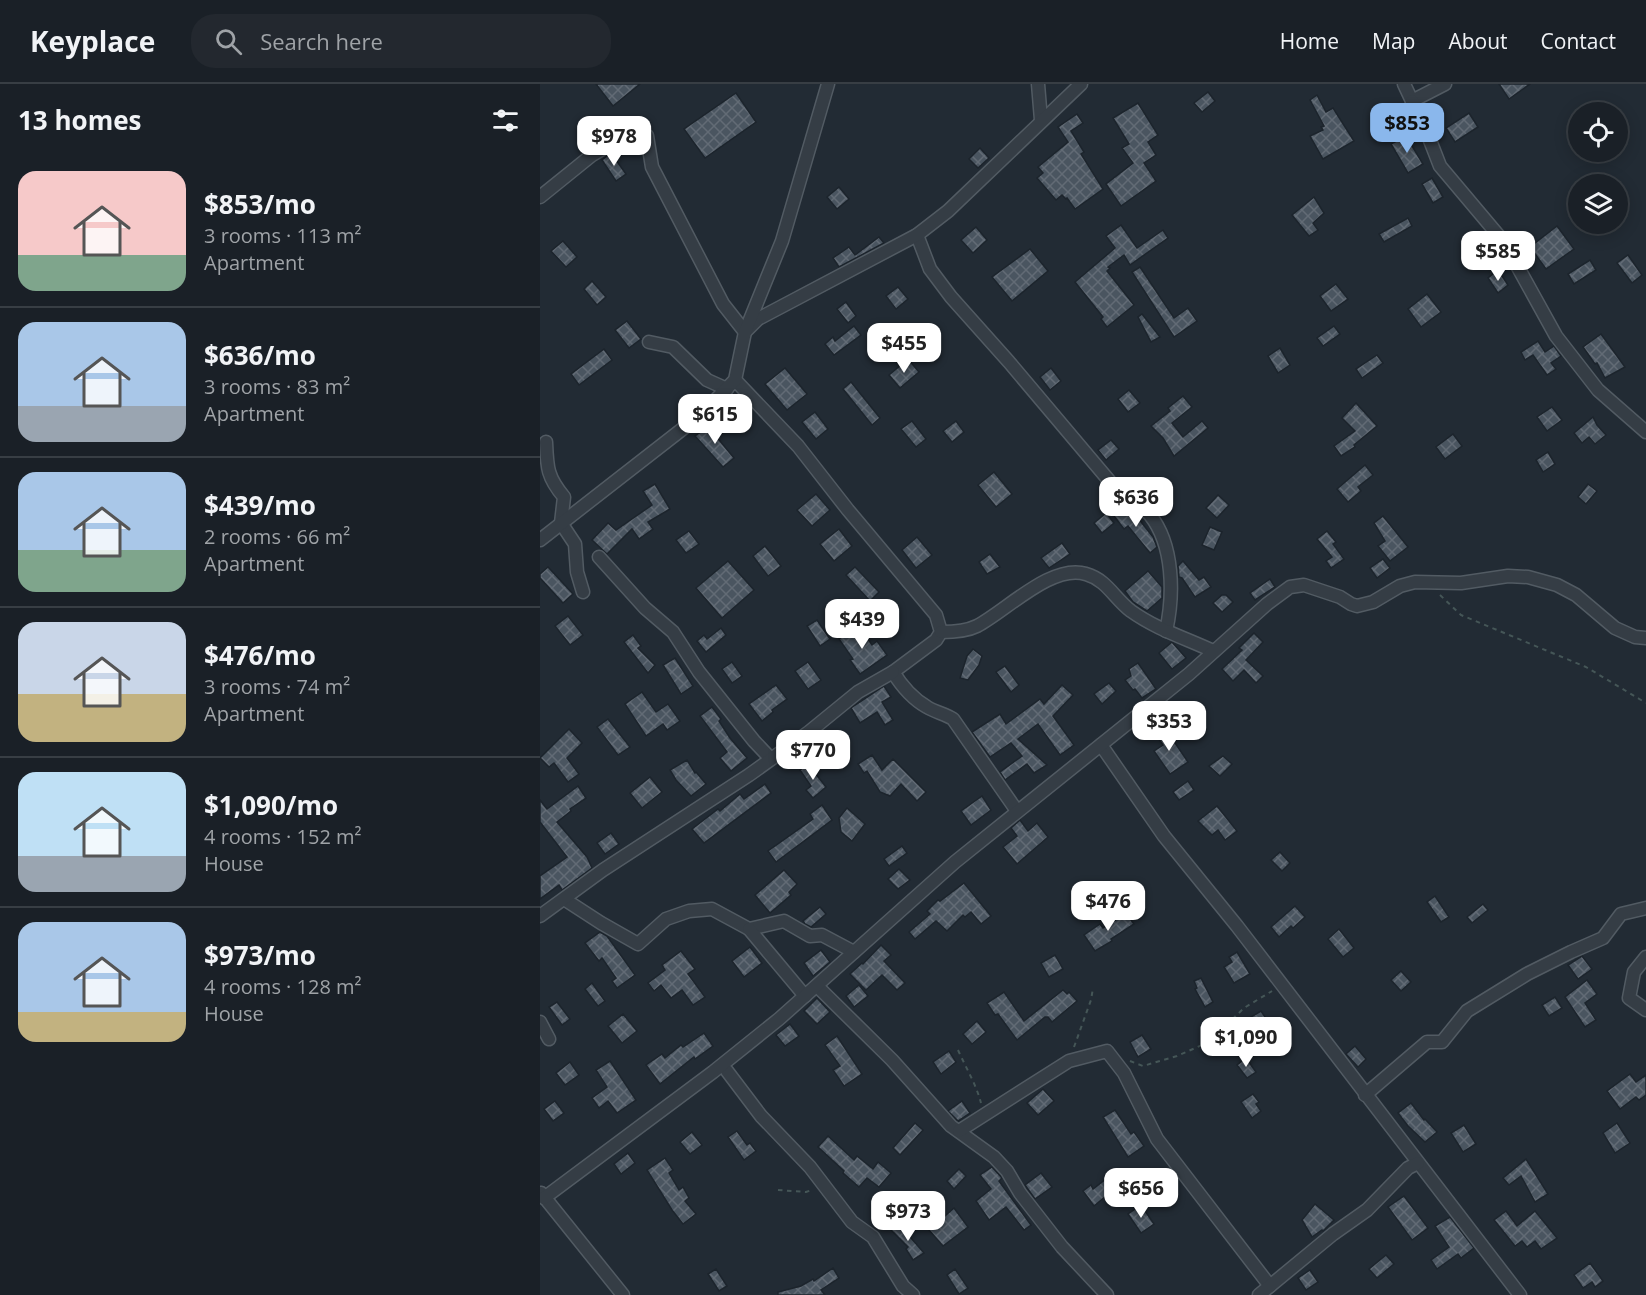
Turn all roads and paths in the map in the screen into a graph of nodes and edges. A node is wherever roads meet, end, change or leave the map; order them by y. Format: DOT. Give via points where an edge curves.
graph roads {
  1 [pos="828,84"];
  2 [pos="1038,84"];
  3 [pos="1081,84"];
  4 [pos="1404,84"];
  5 [pos="1445,84"];
  6 [pos="1412,101"];
  7 [pos="1041,120"];
  8 [pos="540,197"];
  9 [pos="917,235"];
  10 [pos="745,332"];
  11 [pos="649,342"];
  12 [pos="731,385"];
  13 [pos="1646,432"];
  14 [pos="546,442"];
  15 [pos="561,523"];
  16 [pos="540,540"];
  17 [pos="599,557"];
  18 [pos="1427,583"];
  19 [pos="583,592"];
  20 [pos="1166,631"];
  21 [pos="941,632"];
  22 [pos="1646,638"];
  23 [pos="1214,651"];
  24 [pos="893,672"];
  25 [pos="1646,703"];
  26 [pos="1101,745"];
  27 [pos="771,759"];
  28 [pos="1017,811"];
  29 [pos="564,899"];
  30 [pos="1646,908"];
  31 [pos="540,916"];
  32 [pos="749,929"];
  33 [pos="854,952"];
  34 [pos="1646,957"];
  35 [pos="1282,986"];
  36 [pos="1093,987"];
  37 [pos="820,989"];
  38 [pos="805,996"];
  39 [pos="1646,1010"];
  40 [pos="540,1022"];
  41 [pos="549,1039"];
  42 [pos="958,1050"];
  43 [pos="1125,1059"];
  44 [pos="1069,1061"];
  45 [pos="727,1071"];
  46 [pos="1365,1095"];
  47 [pos="984,1115"];
  48 [pos="959,1131"];
  49 [pos="1418,1162"];
  50 [pos="824,1186"];
  51 [pos="778,1190"];
  52 [pos="542,1195"];
  53 [pos="1270,1286"];
  54 [pos="623,1295"];
  55 [pos="913,1295"];
  56 [pos="1107,1295"];
  57 [pos="1259,1295"];
  58 [pos="1520,1295"];
  1 -- 10 [label="street" via="782,241"];
  2 -- 7 [label="street"];
  3 -- 7 [label="street"];
  4 -- 6 [label="street"];
  5 -- 6 [label="street"];
  6 -- 13 [label="street" via="1440,166 1504,242 1556,336 1598,390"];
  7 -- 9 [label="street" via="957,203"];
  8 -- 10 [label="street" via="592,155 626,135 647,136 652,167 723,304"];
  9 -- 10 [label="street" via="758,320"];
  9 -- 20 [label="street" via="930,269 951,297 1117,490 1150,514 1168,554 1170,614"];
  10 -- 12 [label="street"];
  11 -- 12 [label="street" via="673,347 707,380"];
  12 -- 15 [label="street" via="704,413"];
  12 -- 21 [label="street" via="798,446 926,601"];
  14 -- 15 [label="street" via="547,471 564,497"];
  15 -- 16 [label="street"];
  15 -- 19 [label="street" via="575,544"];
  17 -- 27 [label="street" via="645,608 673,632 699,672"];
  18 -- 22 [label="street" via="1528,577 1557,585 1615,628"];
  18 -- 23 [label="street" via="1405,584 1373,602 1357,606 1304,585 1290,587"];
  18 -- 25 [label="path" via="1461,615 1586,667"];
  20 -- 21 [label="street" via="1130,610 1097,577 1072,572 1044,582 976,627"];
  20 -- 23 [label="street"];
  21 -- 24 [label="street"];
  23 -- 26 [label="street"];
  24 -- 27 [label="street" via="858,692"];
  24 -- 28 [label="street" via="902,686 927,707 953,719"];
  26 -- 28 [label="street"];
  26 -- 35 [label="street" via="1164,836"];
  27 -- 29 [label="street"];
  28 -- 33 [label="street"];
  29 -- 31 [label="street"];
  29 -- 32 [label="street" via="638,944 666,919 688,911 712,909"];
  30 -- 46 [label="street" via="1621,914 1603,938 1527,974 1467,1011 1442,1042 1426,1042"];
  32 -- 33 [label="street" via="784,921 810,936 822,935"];
  32 -- 38 [label="street"];
  33 -- 38 [label="street"];
  34 -- 39 [label="street" via="1634,972 1629,998"];
  35 -- 43 [label="path" via="1244,1008 1209,1042 1143,1066"];
  35 -- 46 [label="street"];
  36 -- 44 [label="path"];
  37 -- 48 [label="street"];
  38 -- 52 [label="street" via="713,1072"];
  40 -- 41 [label="street"];
  42 -- 47 [label="path" via="976,1086"];
  44 -- 47 [label="street"];
  44 -- 53 [label="street" via="1107,1051 1124,1073 1156,1139"];
  45 -- 50 [label="street" via="761,1116"];
  46 -- 49 [label="street"];
  47 -- 48 [label="street"];
  48 -- 56 [label="street" via="984,1148 1006,1171 1062,1246"];
  49 -- 53 [label="street" via="1367,1210"];
  49 -- 58 [label="street"];
  50 -- 51 [label="path" via="806,1192"];
  50 -- 55 [label="street" via="852,1222 873,1237 903,1286"];
  52 -- 54 [label="street"];
  53 -- 57 [label="street"];
}
